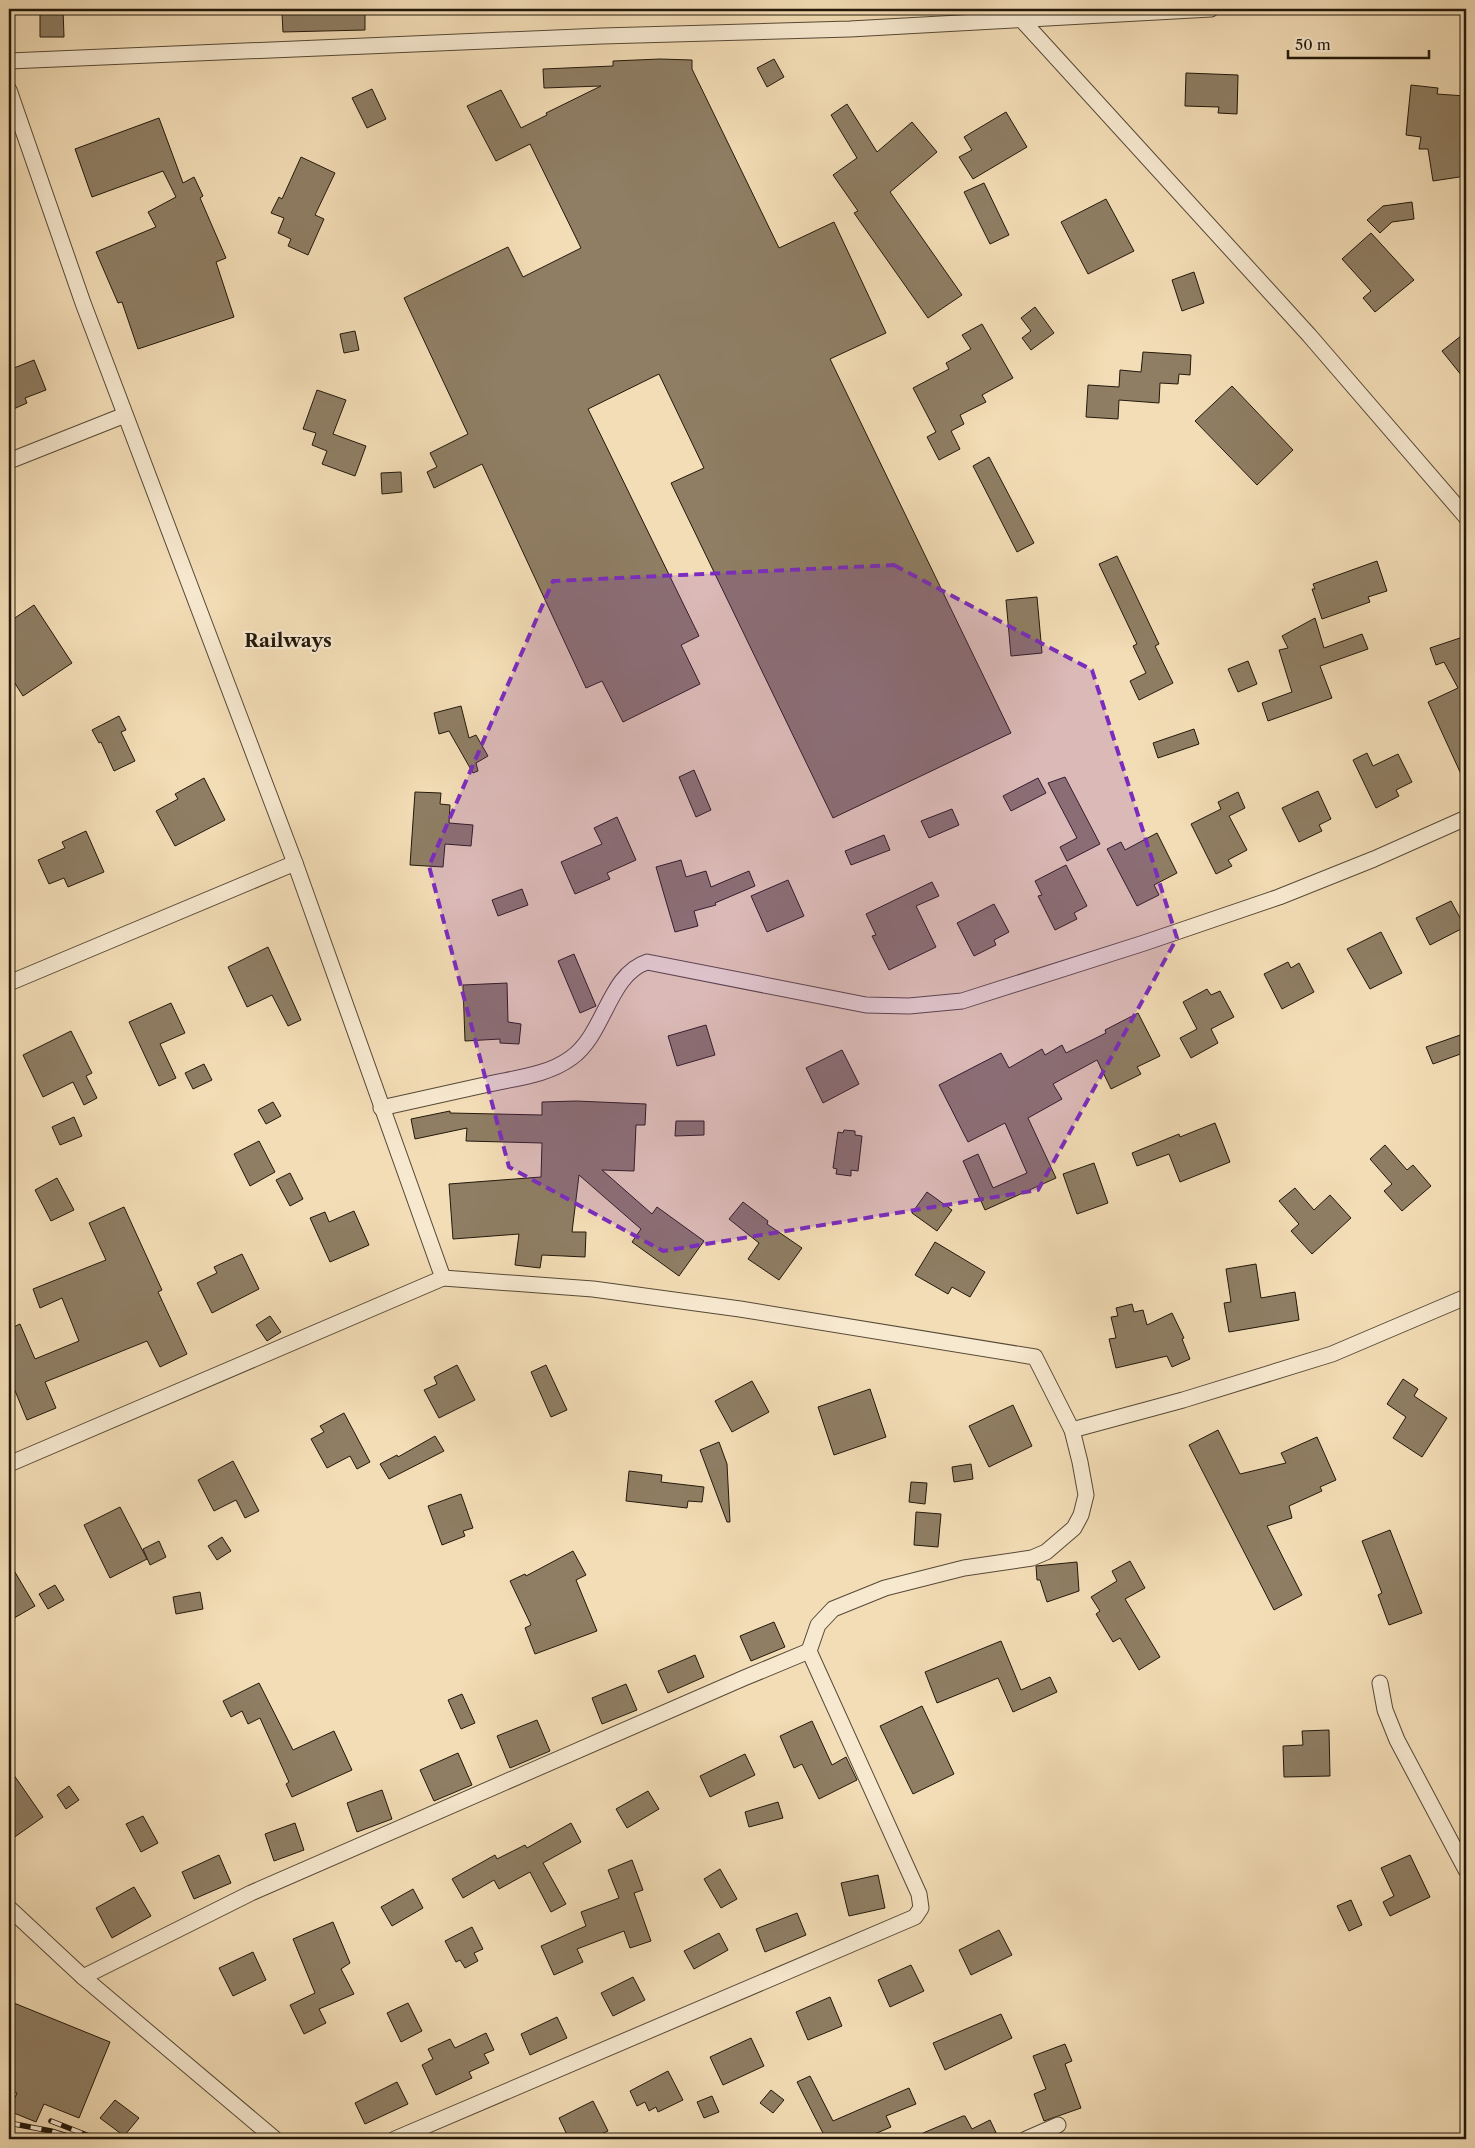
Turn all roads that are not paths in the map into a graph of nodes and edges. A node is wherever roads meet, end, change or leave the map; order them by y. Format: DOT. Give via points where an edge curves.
graph roads {
  1 [pos="1211,9"];
  2 [pos="1018,14"];
  3 [pos="9,61"];
  4 [pos="9,90"];
  5 [pos="125,415"];
  6 [pos="9,461"];
  7 [pos="1466,517"];
  8 [pos="1466,818"];
  9 [pos="295,862"];
  10 [pos="9,983"];
  11 [pos="381,1108"];
  12 [pos="443,1278"];
  13 [pos="1466,1297"];
  14 [pos="1072,1430"];
  15 [pos="9,1464"];
  16 [pos="809,1651"];
  17 [pos="1380,1683"];
  18 [pos="1466,1870"];
  19 [pos="9,1908"];
  20 [pos="83,1977"];
  21 [pos="1058,2125"];
  22 [pos="275,2139"];
  23 [pos="395,2139"];
  24 [pos="1026,2139"];
  1 -- 2 [label="street"];
  2 -- 3 [label="street" via="850,29"];
  2 -- 7 [label="street" via="1309,335"];
  4 -- 5 [label="street" via="82,303"];
  5 -- 6 [label="street"];
  5 -- 9 [label="street"];
  8 -- 11 [label="street" via="1279,897 962,1001 908,1006 866,1005 647,962 626,974 591,1037 572,1058 542,1073"];
  9 -- 10 [label="street"];
  9 -- 11 [label="street"];
  11 -- 12 [label="street"];
  12 -- 14 [label="street" via="593,1289 740,1309 1035,1357"];
  12 -- 15 [label="street"];
  13 -- 14 [label="street" via="1332,1354"];
  14 -- 16 [label="street" via="1086,1495 1082,1515 1061,1541 1032,1558 964,1568 885,1588 833,1609 818,1625"];
  16 -- 20 [label="street" via="251,1893"];
  16 -- 23 [label="street" via="919,1894 921,1908 916,1917"];
  17 -- 18 [label="street" via="1385,1710 1397,1740"];
  19 -- 20 [label="street"];
  20 -- 22 [label="street"];
  21 -- 24 [label="street"];
}
